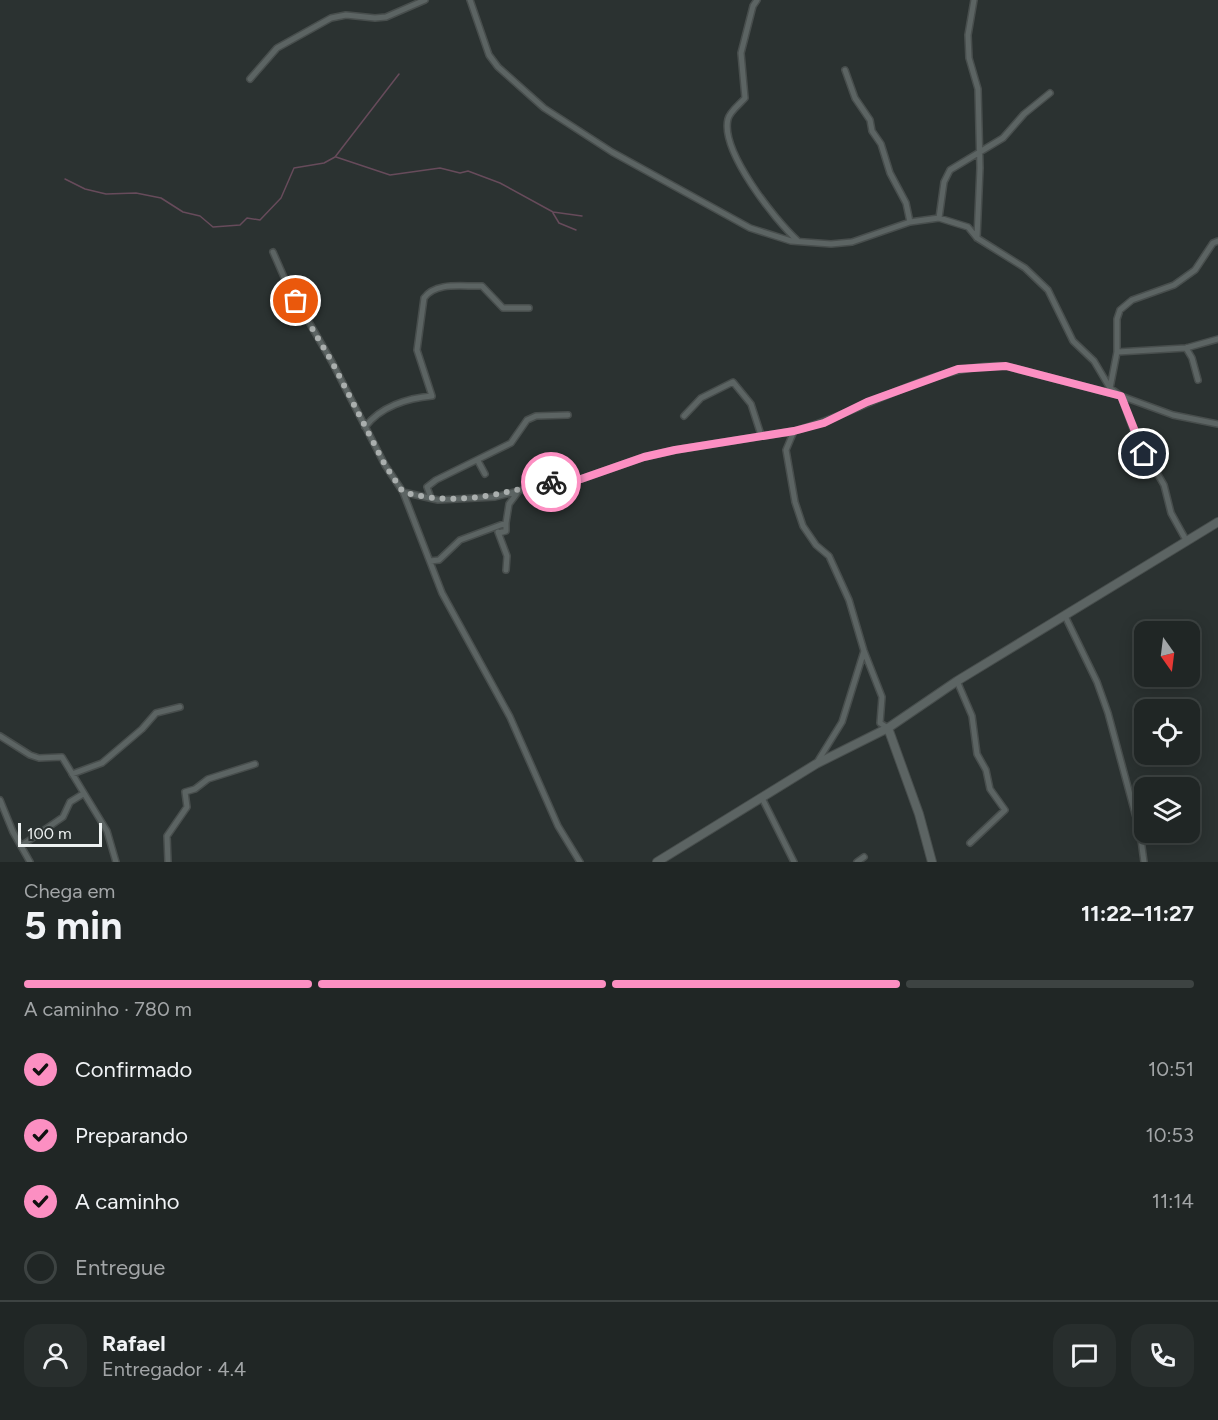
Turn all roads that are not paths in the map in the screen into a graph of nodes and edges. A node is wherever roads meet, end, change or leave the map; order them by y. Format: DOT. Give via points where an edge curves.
graph roads {
  1 [pos="425,0"];
  2 [pos="470,0"];
  3 [pos="757,0"];
  4 [pos="974,0"];
  5 [pos="845,70"];
  6 [pos="250,79"];
  7 [pos="1050,93"];
  8 [pos="978,154"];
  9 [pos="939,218"];
  10 [pos="910,222"];
  11 [pos="977,238"];
  12 [pos="1218,241"];
  13 [pos="799,242"];
  14 [pos="273,252"];
  15 [pos="529,308"];
  16 [pos="1218,339"];
  17 [pos="1186,348"];
  18 [pos="1116,352"];
  19 [pos="1198,380"];
  20 [pos="1110,388"];
  21 [pos="1121,396"];
  22 [pos="568,415"];
  23 [pos="684,416"];
  24 [pos="1218,424"];
  25 [pos="365,427"];
  26 [pos="794,431"];
  27 [pos="761,435"];
  28 [pos="478,461"];
  29 [pos="485,474"];
  30 [pos="427,487"];
  31 [pos="520,490"];
  32 [pos="403,492"];
  33 [pos="416,496"];
  34 [pos="431,498"];
  35 [pos="1218,522"];
  36 [pos="497,531"];
  37 [pos="1186,540"];
  38 [pos="439,560"];
  39 [pos="430,561"];
  40 [pos="433,568"];
  41 [pos="506,570"];
  42 [pos="1065,616"];
  43 [pos="864,651"];
  44 [pos="957,681"];
  45 [pos="180,707"];
  46 [pos="888,728"];
  47 [pos="0,736"];
  48 [pos="255,764"];
  49 [pos="816,764"];
  50 [pos="72,774"];
  51 [pos="82,794"];
  52 [pos="762,798"];
  53 [pos="0,800"];
  54 [pos="970,843"];
  55 [pos="21,846"];
  56 [pos="864,857"];
  57 [pos="30,862"];
  58 [pos="116,862"];
  59 [pos="168,862"];
  60 [pos="580,862"];
  61 [pos="657,862"];
  62 [pos="794,862"];
  63 [pos="857,862"];
  64 [pos="932,862"];
  65 [pos="1144,862"];
  1 -- 6 [label="street" via="386,17 331,18 277,48"];
  2 -- 13 [label="street" via="489,55 544,108 612,152 750,228"];
  3 -- 13 [label="street" via="741,54 746,98 729,116 726,127 736,159 775,218"];
  4 -- 8 [label="street" via="968,35 969,58 978,89"];
  5 -- 10 [label="street" via="855,98 881,144"];
  7 -- 8 [label="street" via="1003,138"];
  8 -- 9 [label="street" via="955,165 946,175"];
  8 -- 11 [label="street"];
  9 -- 10 [label="street"];
  9 -- 11 [label="street" via="968,227"];
  10 -- 13 [label="street" via="852,242"];
  11 -- 20 [label="street" via="1025,268 1048,290 1073,340 1094,361"];
  12 -- 18 [label="street" via="1195,270 1174,285 1132,300 1120,310"];
  14 -- 25 [label="street" via="286,284"];
  15 -- 25 [label="street" via="503,308 482,286 441,287 428,293 417,350 432,396 387,408 373,416"];
  16 -- 17 [label="street"];
  17 -- 18 [label="street"];
  17 -- 19 [label="street"];
  18 -- 20 [label="street"];
  20 -- 21 [label="street"];
  21 -- 24 [label="street" via="1173,415"];
  21 -- 26 [label="street" via="1006,366 984,366 958,369 867,402 824,423"];
  21 -- 37 [label="street" via="1136,437 1164,485 1171,513"];
  22 -- 28 [label="street" via="527,420 514,440"];
  23 -- 27 [label="street" via="701,398 733,382 751,404"];
  25 -- 32 [label="street"];
  26 -- 27 [label="street"];
  26 -- 43 [label="street" via="786,450 798,510 812,539 830,559 849,600"];
  27 -- 31 [label="street" via="644,457 581,479"];
  28 -- 29 [label="street"];
  28 -- 30 [label="street"];
  30 -- 33 [label="street"];
  30 -- 34 [label="street"];
  31 -- 34 [label="street" via="495,496"];
  31 -- 36 [label="street" via="510,501 506,531"];
  32 -- 33 [label="street"];
  32 -- 39 [label="street"];
  33 -- 34 [label="street"];
  35 -- 37 [label="street"];
  36 -- 38 [label="street" via="460,540"];
  36 -- 41 [label="street" via="507,555"];
  37 -- 42 [label="street"];
  38 -- 39 [label="street"];
  38 -- 40 [label="street"];
  39 -- 40 [label="street"];
  40 -- 60 [label="street" via="458,626 510,717 558,826"];
  42 -- 44 [label="street"];
  42 -- 65 [label="street" via="1108,713 1140,832"];
  43 -- 46 [label="street" via="882,697 880,723"];
  43 -- 49 [label="street" via="842,722"];
  44 -- 46 [label="street"];
  44 -- 54 [label="street" via="972,716 977,754 990,789 1005,810"];
  45 -- 50 [label="street" via="156,713 102,762"];
  46 -- 49 [label="street"];
  46 -- 64 [label="street"];
  47 -- 50 [label="street" via="30,755 62,757"];
  48 -- 59 [label="street" via="216,776 185,792 187,807 167,836"];
  49 -- 52 [label="street"];
  50 -- 51 [label="street"];
  51 -- 55 [label="street" via="70,802 63,817"];
  51 -- 58 [label="street" via="111,839"];
  52 -- 61 [label="street"];
  52 -- 62 [label="street"];
  53 -- 55 [label="street"];
  55 -- 57 [label="street"];
  56 -- 63 [label="street"];
}
